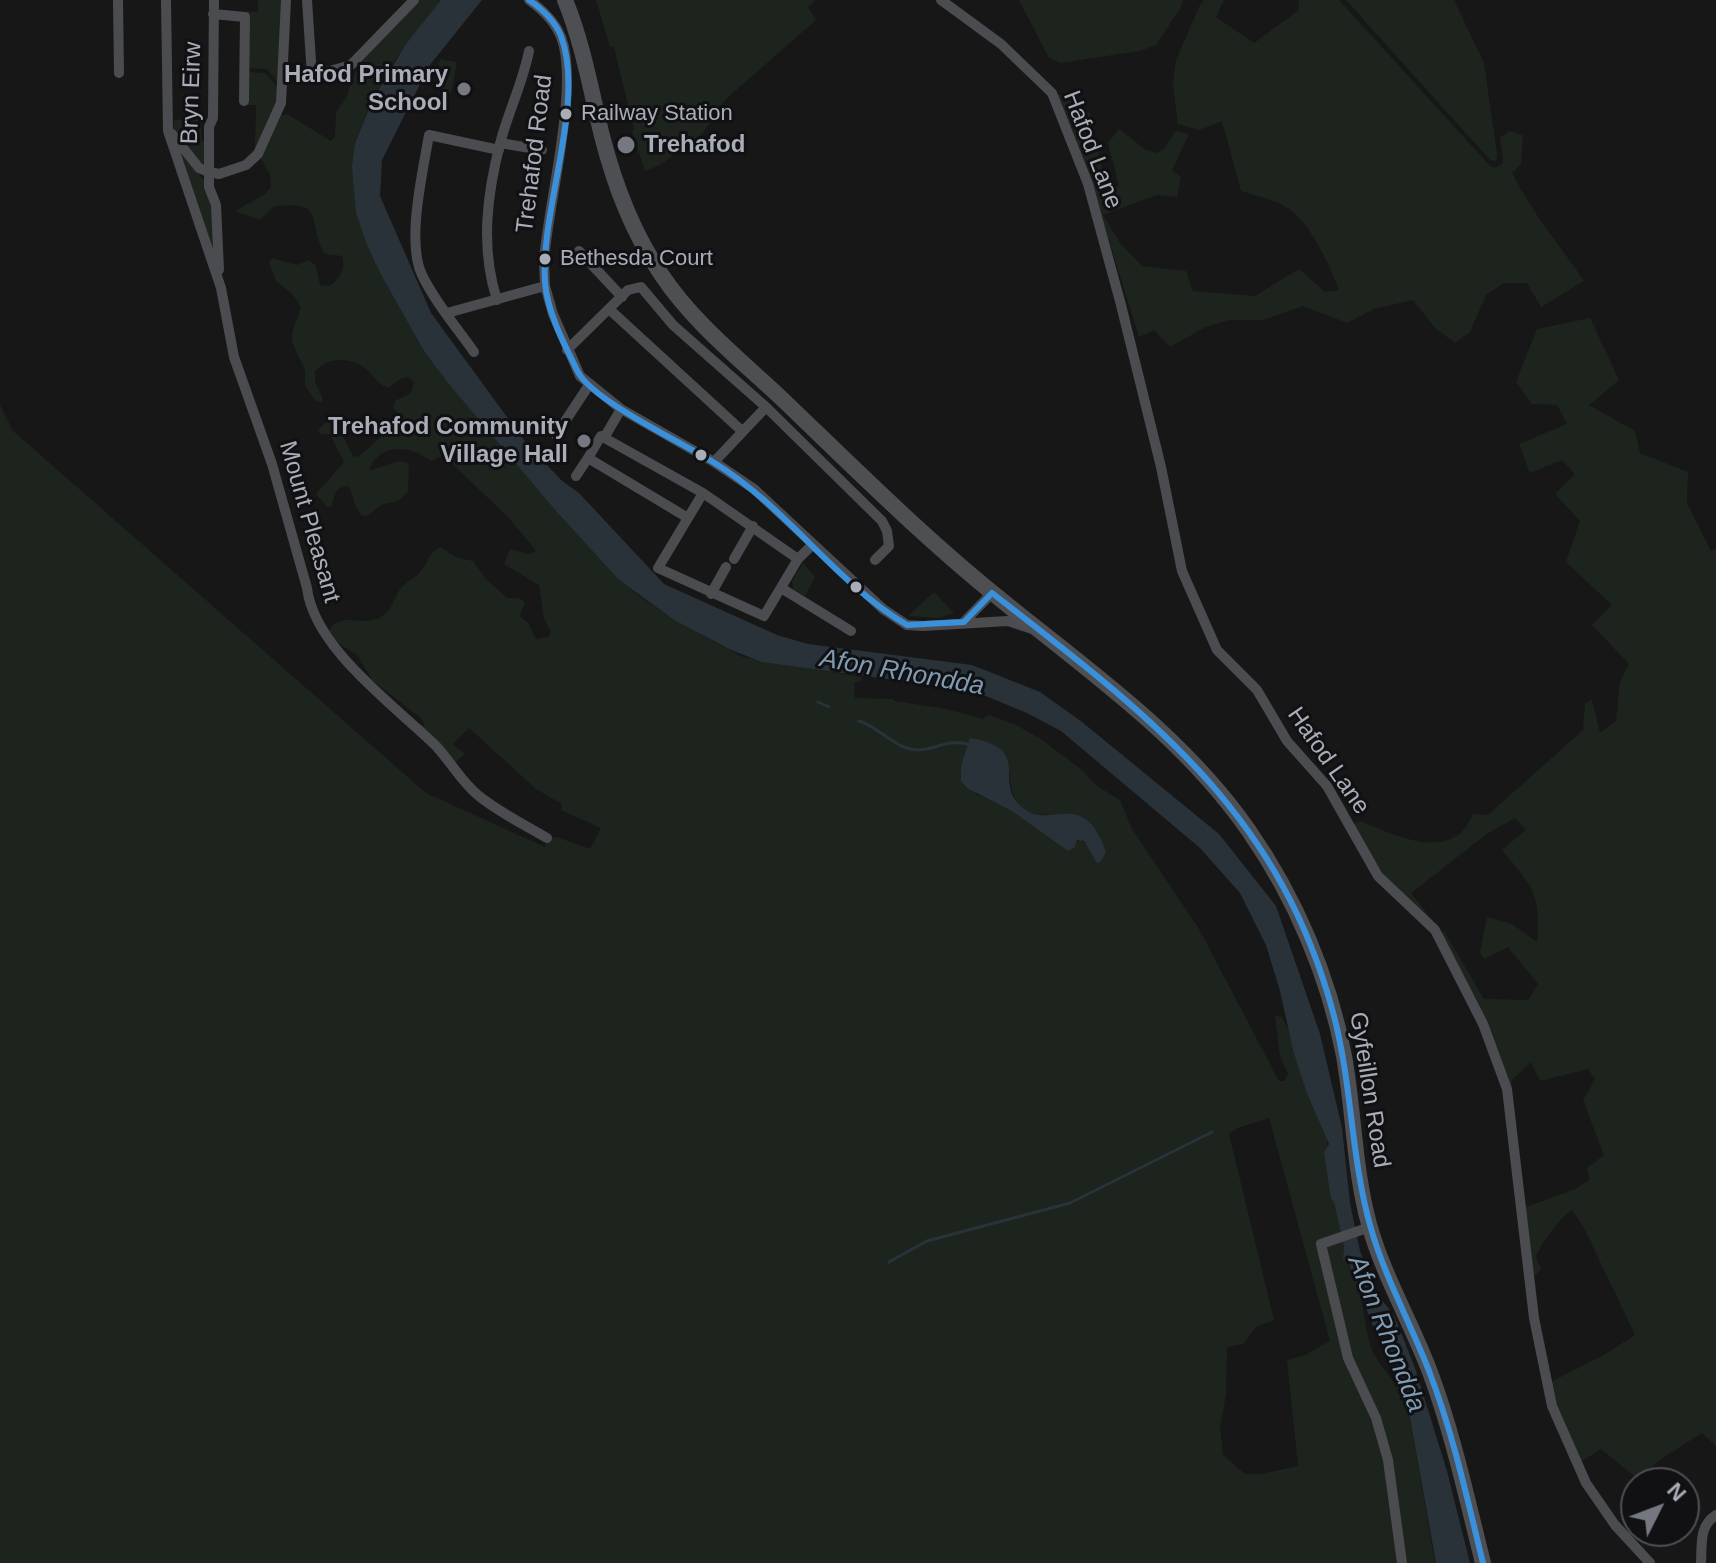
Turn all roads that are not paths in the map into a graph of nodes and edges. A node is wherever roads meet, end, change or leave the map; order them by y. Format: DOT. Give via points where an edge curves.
graph roads {
  1 [pos="118,0"];
  2 [pos="166,0"];
  3 [pos="214,0"];
  4 [pos="286,0"];
  5 [pos="307,0"];
  6 [pos="414,0"];
  7 [pos="529,0"];
  8 [pos="565,0"];
  9 [pos="941,0"];
  10 [pos="213,14"];
  11 [pos="529,51"];
  12 [pos="119,73"];
  13 [pos="244,101"];
  14 [pos="168,131"];
  15 [pos="500,147"];
  16 [pos="542,150"];
  17 [pos="209,172"];
  18 [pos="579,251"];
  19 [pos="545,286"];
  20 [pos="221,288"];
  21 [pos="622,297"];
  22 [pos="497,300"];
  23 [pos="609,309"];
  24 [pos="447,313"];
  25 [pos="567,350"];
  26 [pos="474,352"];
  27 [pos="589,385"];
  28 [pos="766,407"];
  29 [pos="621,409"];
  30 [pos="742,431"];
  31 [pos="556,435"];
  32 [pos="602,437"];
  33 [pos="588,458"];
  34 [pos="714,462"];
  35 [pos="576,476"];
  36 [pos="703,493"];
  37 [pos="688,518"];
  38 [pos="753,526"];
  39 [pos="813,544"];
  40 [pos="798,559"];
  41 [pos="875,560"];
  42 [pos="781,588"];
  43 [pos="992,593"];
  44 [pos="711,594"];
  45 [pos="964,622"];
  46 [pos="851,631"];
  47 [pos="1042,632"];
  48 [pos="547,838"];
  49 [pos="1364,1228"];
  50 [pos="1716,1515"];
  51 [pos="1402,1563"];
  52 [pos="1483,1563"];
  53 [pos="1650,1563"];
  54 [pos="1701,1563"];
  1 -- 12 [label="street"];
  2 -- 14 [label="street, Mount Pleasant"];
  3 -- 10 [label="street, Bryn Eirw"];
  4 -- 17 [label="street" via="278,111 258,154 246,165"];
  5 -- 6 [label="street" via="312,76 351,65"];
  7 -- 19 [label="street, Trehafod Road" via="554,24 565,52 566,93 546,231"];
  8 -- 43 [label="main road, Gyfeillon Road" via="616,187 665,281 701,323"];
  9 -- 53 [label="street, Hafod Lane" via="1001,44 1052,93 1088,184 1121,305 1182,571 1217,650 1257,690 1287,741 1327,786 1378,876 1435,930 1483,1024 1507,1089 1534,1318 1552,1406 1586,1483"];
  10 -- 13 [label="street" via="245,17"];
  10 -- 17 [label="street, Bryn Eirw"];
  11 -- 15 [label="street"];
  14 -- 17 [label="street" via="199,168"];
  14 -- 20 [label="street, Mount Pleasant"];
  15 -- 16 [label="street"];
  15 -- 22 [label="street" via="486,241"];
  15 -- 24 [label="street" via="429,135 416,248 422,275"];
  17 -- 20 [label="street, Bryn Eirw"];
  18 -- 21 [label="street"];
  19 -- 22 [label="street"];
  19 -- 25 [label="street, Trehafod Road"];
  20 -- 48 [label="street, Mount Pleasant" via="234,357 272,464 310,608 320,626 477,794"];
  21 -- 23 [label="street"];
  21 -- 28 [label="street" via="641,287 673,325"];
  22 -- 24 [label="street"];
  23 -- 25 [label="street"];
  23 -- 30 [label="street"];
  24 -- 26 [label="street"];
  25 -- 27 [label="street, Trehafod Road"];
  27 -- 29 [label="street, Trehafod Road"];
  27 -- 31 [label="street"];
  28 -- 30 [label="street"];
  28 -- 41 [label="street" via="882,521 889,546"];
  29 -- 32 [label="street"];
  29 -- 34 [label="street, Trehafod Road"];
  30 -- 34 [label="street"];
  32 -- 33 [label="street"];
  32 -- 36 [label="street"];
  33 -- 35 [label="street"];
  33 -- 37 [label="street"];
  34 -- 39 [label="street, Trehafod Road" via="754,489"];
  36 -- 37 [label="street"];
  36 -- 38 [label="street"];
  37 -- 44 [label="street" via="658,568"];
  38 -- 40 [label="street"];
  38 -- 44 [label="street"];
  39 -- 40 [label="street"];
  39 -- 45 [label="street, Trehafod Road" via="907,625"];
  40 -- 42 [label="street"];
  42 -- 44 [label="street" via="764,616"];
  42 -- 46 [label="street"];
  43 -- 45 [label="street"];
  43 -- 47 [label="main road, Gyfeillon Road"];
  45 -- 47 [label="street, Trehafod Road" via="1008,621"];
  47 -- 49 [label="main road, Gyfeillon Road" via="1138,710 1203,774 1250,832 1285,890 1308,940 1344,1056"];
  49 -- 51 [label="street" via="1321,1244 1348,1358 1376,1418 1388,1460"];
  49 -- 52 [label="main road, Gyfeillon Road" via="1430,1372"];
  50 -- 54 [label="street" via="1703,1529"];
}
